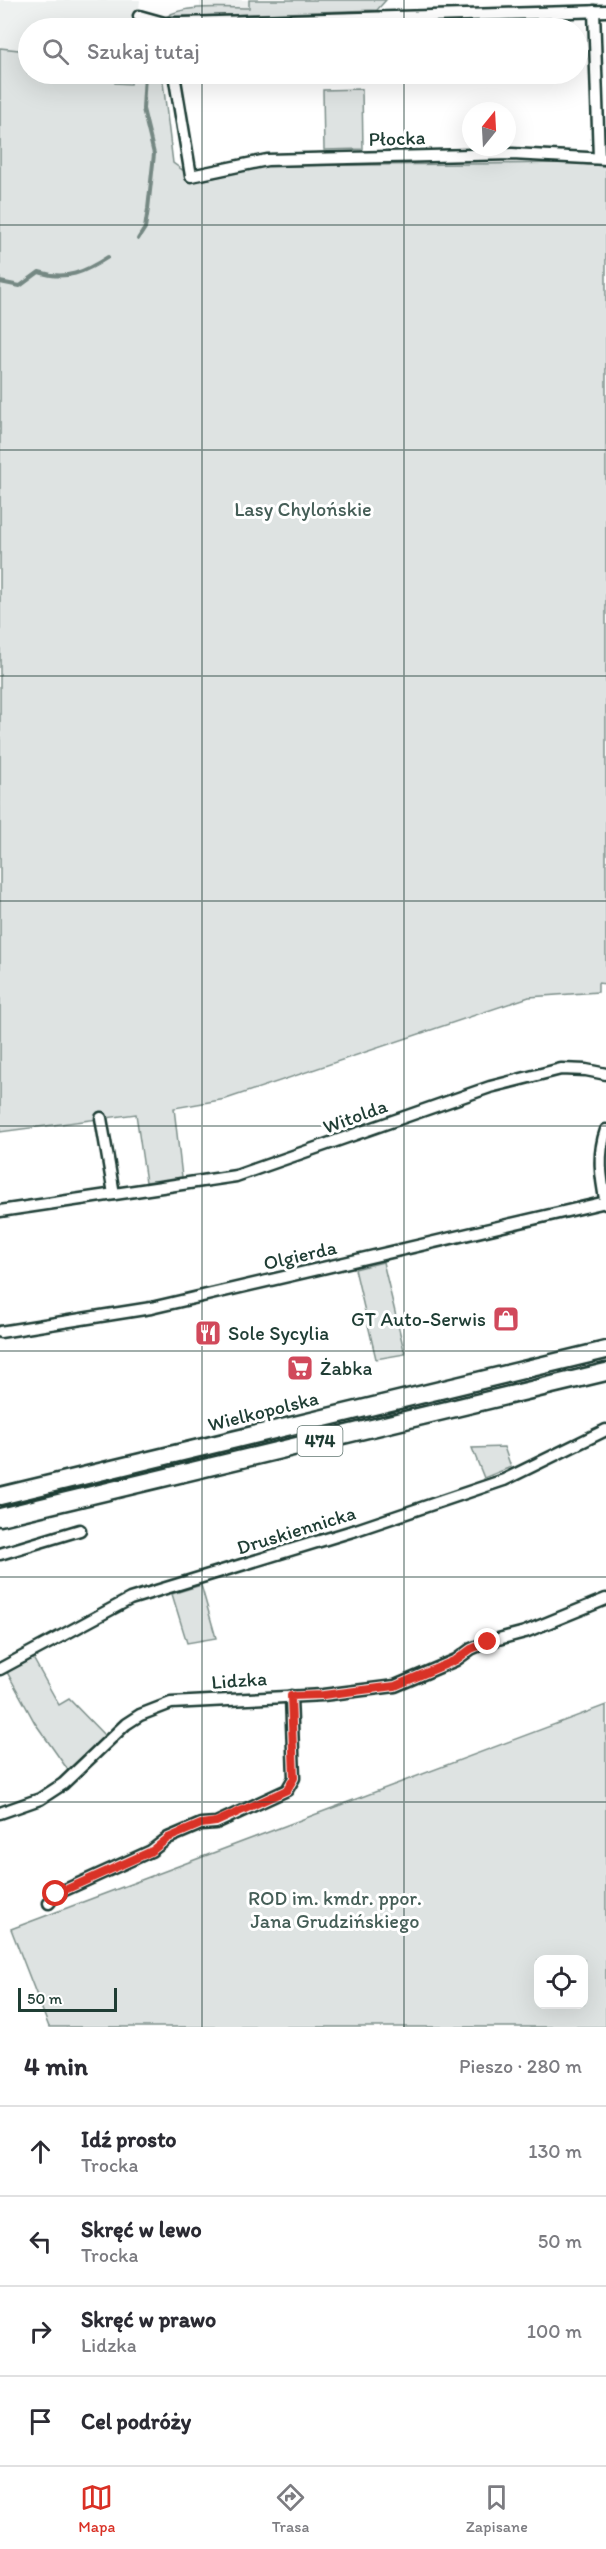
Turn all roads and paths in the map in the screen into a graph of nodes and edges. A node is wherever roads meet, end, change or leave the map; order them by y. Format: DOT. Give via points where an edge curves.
graph roads {
  1 [pos="594,11"];
  2 [pos="606,11"];
  3 [pos="139,16"];
  4 [pos="144,18"];
  5 [pos="394,18"];
  6 [pos="176,84"];
  7 [pos="603,158"];
  8 [pos="606,1074"];
  9 [pos="101,1118"];
  10 [pos="606,1130"];
  11 [pos="114,1194"];
  12 [pos="606,1202"];
  13 [pos="0,1210"];
  14 [pos="0,1332"];
  15 [pos="606,1350"];
  16 [pos="606,1372"];
  17 [pos="606,1430"];
  18 [pos="0,1496"];
  19 [pos="33,1509"];
  20 [pos="0,1517"];
  21 [pos="0,1524"];
  22 [pos="80,1530"];
  23 [pos="0,1554"];
  24 [pos="606,1599"];
  25 [pos="0,1669"];
  26 [pos="291,1696"];
  27 [pos="0,1813"];
  28 [pos="49,1903"];
  1 -- 2 [label="street"];
  1 -- 5 [label="street"];
  1 -- 7 [label="street"];
  3 -- 4 [label="street"];
  6 -- 7 [label="street, Płocka" via="191,176 267,160 500,154"];
  8 -- 11 [label="street, Witolda" via="548,1071 490,1087 236,1176"];
  9 -- 11 [label="street"];
  10 -- 12 [label="street" via="599,1163"];
  11 -- 13 [label="street, Witolda"];
  12 -- 14 [label="street, Olgierda" via="152,1308"];
  15 -- 18 [label="main road, Wielkopolska / 474"];
  16 -- 19 [label="main road, 474"];
  17 -- 25 [label="street, Druskiennicka" via="504,1480 130,1599"];
  19 -- 20 [label="main road, 474"];
  19 -- 21 [label="main road"];
  22 -- 23 [label="street"];
  24 -- 26 [label="street, Lidzka" via="471,1649 456,1660 395,1686"];
  26 -- 27 [label="street, Lidzka" via="171,1704 140,1715 63,1784 40,1798"];
  26 -- 28 [label="street" via="294,1778 287,1790 216,1822 168,1838 152,1851 56,1894"];
}
